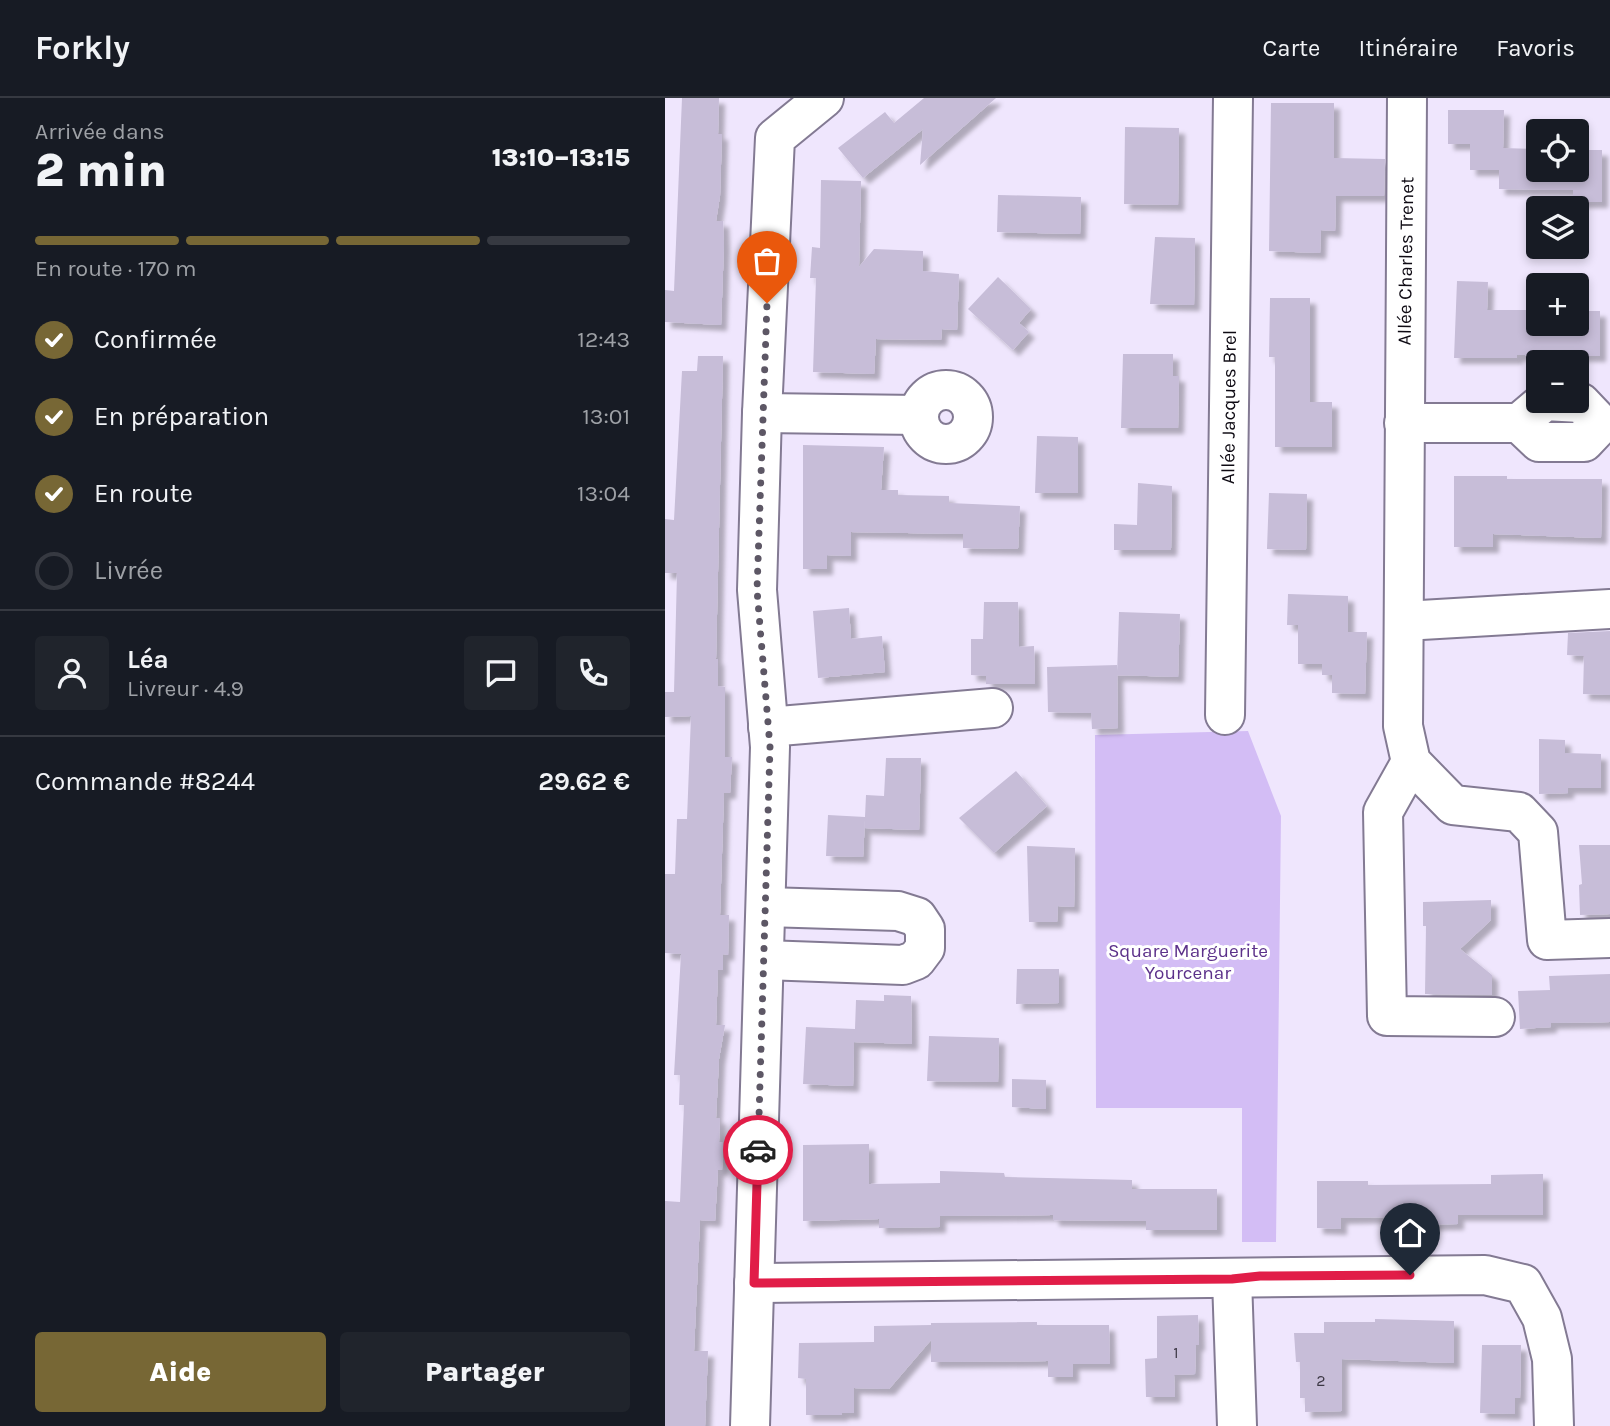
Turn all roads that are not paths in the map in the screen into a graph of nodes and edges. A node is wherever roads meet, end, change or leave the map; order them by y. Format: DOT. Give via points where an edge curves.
graph roads {
  1 [pos="824,98"];
  2 [pos="1233,98"];
  3 [pos="1407,98"];
  4 [pos="762,413"];
  5 [pos="919,415"];
  6 [pos="1404,423"];
  7 [pos="1519,423"];
  8 [pos="1610,609"];
  9 [pos="1403,621"];
  10 [pos="993,708"];
  11 [pos="1224,715"];
  12 [pos="769,737"];
  13 [pos="1411,762"];
  14 [pos="765,907"];
  15 [pos="1610,938"];
  16 [pos="764,960"];
  17 [pos="1495,1017"];
  18 [pos="1232,1279"];
  19 [pos="754,1283"];
  20 [pos="750,1426"];
  21 [pos="1237,1426"];
  22 [pos="1554,1426"];
  1 -- 4 [label="street" via="775,138"];
  2 -- 11 [label="street, Allée Jacques Brel"];
  3 -- 6 [label="street, Allée Charles Trenet"];
  4 -- 5 [label="street"];
  4 -- 12 [label="street" via="757,590"];
  6 -- 7 [label="street"];
  6 -- 9 [label="street, Allée Charles Trenet"];
  8 -- 9 [label="street"];
  9 -- 13 [label="street, Allée Charles Trenet" via="1403,726"];
  10 -- 12 [label="street"];
  12 -- 14 [label="street"];
  13 -- 15 [label="street" via="1453,805 1519,812 1538,832 1547,940"];
  13 -- 17 [label="street" via="1383,812 1387,1016"];
  14 -- 16 [label="street"];
  14 -- 16 [label="street" via="898,911 918,917 925,929 925,948 916,960 903,965"];
  16 -- 19 [label="street"];
  18 -- 19 [label="street"];
  18 -- 21 [label="street"];
  18 -- 22 [label="street" via="1485,1275 1523,1284 1542,1318 1552,1359"];
  19 -- 20 [label="street"];
}
